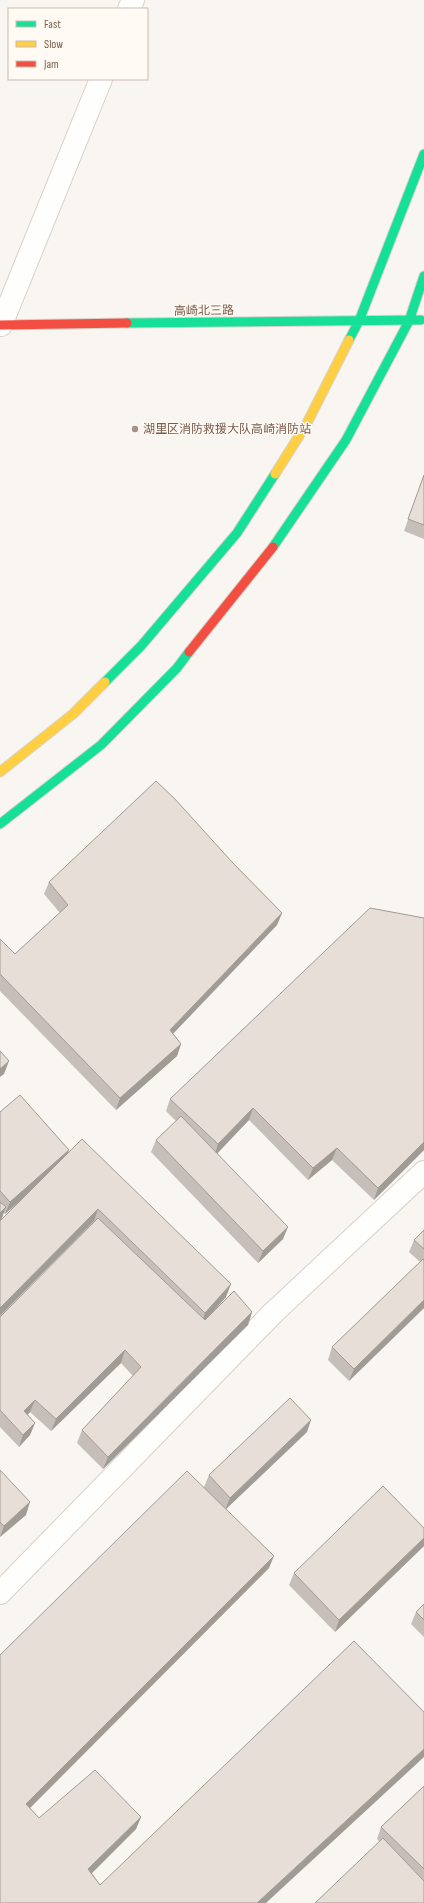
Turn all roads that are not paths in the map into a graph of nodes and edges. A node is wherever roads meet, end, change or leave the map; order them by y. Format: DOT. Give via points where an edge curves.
graph roads {
  1 [pos="101,80"];
  2 [pos="424,154"];
  3 [pos="424,276"];
  4 [pos="409,320"];
  5 [pos="424,320"];
  6 [pos="359,321"];
  7 [pos="1,325"];
  8 [pos="0,772"];
  9 [pos="0,824"];
  10 [pos="424,1172"];
  11 [pos="0,1593"];
  1 -- 7 [label="street"];
  2 -- 6 [label="main road"];
  3 -- 4 [label="main road"];
  4 -- 5 [label="main road, 高崎北三路"];
  4 -- 6 [label="main road, 高崎北三路"];
  4 -- 9 [label="main road" via="346,440 270,551 177,668 101,745"];
  6 -- 7 [label="main road, 高崎北三路"];
  6 -- 8 [label="main road" via="306,425 237,533 141,646 73,714"];
  10 -- 11 [label="street" via="273,1313"];
}
